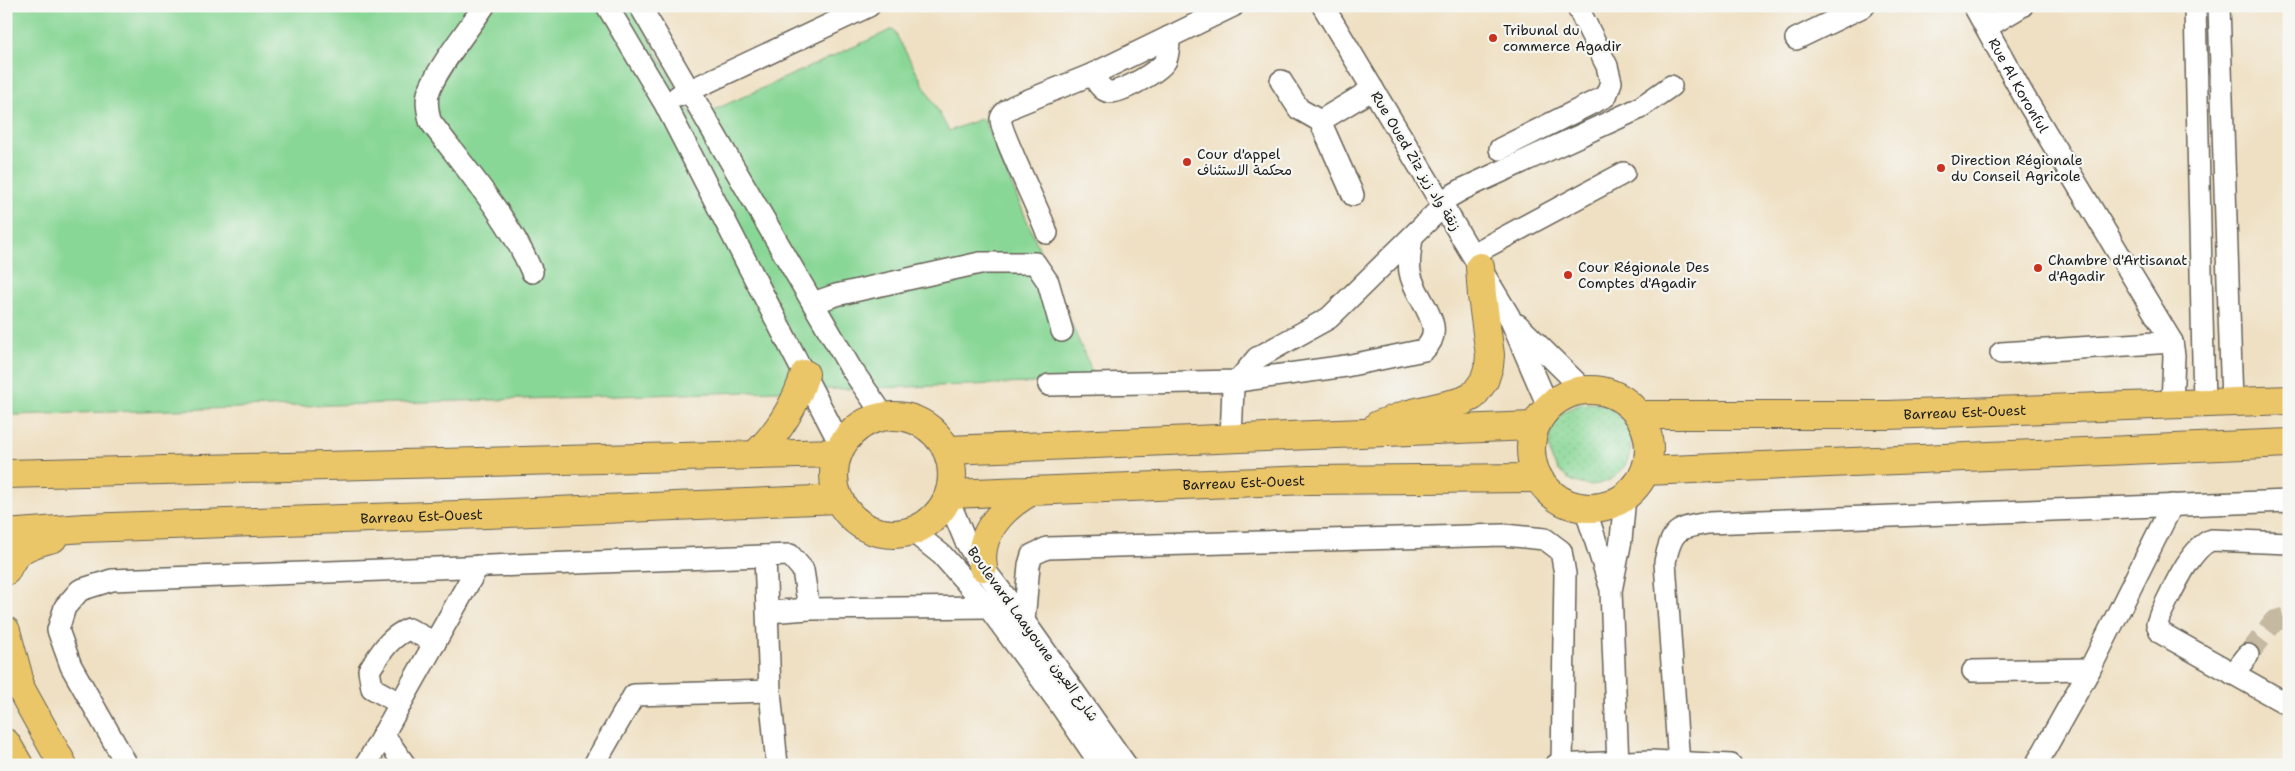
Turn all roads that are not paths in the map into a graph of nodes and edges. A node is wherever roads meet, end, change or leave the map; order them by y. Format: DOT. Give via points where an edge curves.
graph roads {
  1 [pos="484,6"];
  2 [pos="607,6"];
  3 [pos="640,6"];
  4 [pos="869,6"];
  5 [pos="1232,6"];
  6 [pos="1323,6"];
  7 [pos="1577,6"];
  8 [pos="1864,6"];
  9 [pos="1974,6"];
  10 [pos="2022,6"];
  11 [pos="2195,6"];
  12 [pos="2219,6"];
  13 [pos="1987,27"];
  14 [pos="1796,39"];
  15 [pos="1281,81"];
  16 [pos="1671,86"];
  17 [pos="1373,89"];
  18 [pos="689,90"];
  19 [pos="665,104"];
  20 [pos="1320,121"];
  21 [pos="1500,149"];
  22 [pos="1624,172"];
  23 [pos="1353,195"];
  24 [pos="1443,203"];
  25 [pos="1047,233"];
  26 [pos="1412,237"];
  27 [pos="1476,261"];
  28 [pos="532,272"];
  29 [pos="813,303"];
  30 [pos="1509,316"];
  31 [pos="1062,331"];
  32 [pos="2172,342"];
  33 [pos="2001,353"];
  34 [pos="805,374"];
  35 [pos="1238,381"];
  36 [pos="1049,386"];
  37 [pos="1584,390"];
  38 [pos="2289,400"];
  39 [pos="2232,402"];
  40 [pos="2204,403"];
  41 [pos="2172,405"];
  42 [pos="1640,415"];
  43 [pos="884,416"];
  44 [pos="1541,416"];
  45 [pos="1354,434"];
  46 [pos="1230,438"];
  47 [pos="2289,443"];
  48 [pos="839,450"];
  49 [pos="948,450"];
  50 [pos="755,456"];
  51 [pos="1646,471"];
  52 [pos="6,474"];
  53 [pos="1538,478"];
  54 [pos="1032,491"];
  55 [pos="949,497"];
  56 [pos="1625,497"];
  57 [pos="839,499"];
  58 [pos="2289,501"];
  59 [pos="2172,505"];
  60 [pos="1585,508"];
  61 [pos="84,528"];
  62 [pos="912,531"];
  63 [pos="6,534"];
  64 [pos="2289,543"];
  65 [pos="765,556"];
  66 [pos="478,566"];
  67 [pos="983,567"];
  68 [pos="6,571"];
  69 [pos="1612,591"];
  70 [pos="988,607"];
  71 [pos="809,609"];
  72 [pos="768,612"];
  73 [pos="1024,621"];
  74 [pos="6,631"];
  75 [pos="435,643"];
  76 [pos="2248,655"];
  77 [pos="6,658"];
  78 [pos="2090,669"];
  79 [pos="1973,671"];
  80 [pos="2233,674"];
  81 [pos="770,690"];
  82 [pos="22,691"];
  83 [pos="401,704"];
  84 [pos="2289,705"];
  85 [pos="384,734"];
  86 [pos="6,743"];
  87 [pos="1618,763"];
  88 [pos="1679,763"];
  89 [pos="19,765"];
  90 [pos="63,765"];
  91 [pos="127,765"];
  92 [pos="366,765"];
  93 [pos="405,765"];
  94 [pos="594,765"];
  95 [pos="777,765"];
  96 [pos="1101,765"];
  97 [pos="1126,765"];
  98 [pos="1556,765"];
  99 [pos="1562,765"];
  100 [pos="1731,765"];
  101 [pos="2036,765"];
  1 -- 28 [label="street" via="436,77 427,104 430,121 523,251"];
  2 -- 19 [label="street"];
  3 -- 18 [label="street"];
  4 -- 18 [label="street"];
  5 -- 25 [label="street" via="1093,74 1014,106 1003,114 1000,120 1006,140 1038,206"];
  6 -- 17 [label="street, Rue Oued Ziz زنقة واد زيز"];
  7 -- 21 [label="street" via="1608,66 1611,82 1606,96"];
  8 -- 14 [label="street"];
  9 -- 13 [label="street, Rue Al Koronful"];
  10 -- 13 [label="street"];
  11 -- 40 [label="street"];
  12 -- 39 [label="street"];
  13 -- 32 [label="street, Rue Al Koronful"];
  15 -- 20 [label="street" via="1299,109"];
  16 -- 24 [label="street" via="1638,109 1463,189"];
  17 -- 20 [label="street"];
  17 -- 24 [label="street, Rue Oued Ziz زنقة واد زيز"];
  18 -- 19 [label="street"];
  18 -- 29 [label="street"];
  19 -- 34 [label="street"];
  20 -- 23 [label="street"];
  22 -- 27 [label="street"];
  24 -- 26 [label="street"];
  24 -- 27 [label="street, Rue Oued Ziz زنقة واد زيز"];
  26 -- 35 [label="street" via="1329,318 1257,358"];
  26 -- 35 [label="street" via="1410,272 1435,328 1432,343 1424,350 1346,366"];
  27 -- 30 [label="street, Rue Oued Ziz زنقة واد زيز"];
  27 -- 45 [label="main road" via="1490,366 1484,381 1473,396 1450,405 1408,414"];
  29 -- 31 [label="street" via="980,263 1035,262 1048,282"];
  29 -- 43 [label="street" via="850,367"];
  30 -- 37 [label="street, Rue Oued Ziz زنقة واد زيز"];
  30 -- 44 [label="street, Rue Oued Ziz زنقة واد زيز"];
  32 -- 33 [label="street"];
  32 -- 41 [label="street, Rue Al Koronful"];
  34 -- 48 [label="street"];
  34 -- 50 [label="main road" via="786,418"];
  35 -- 36 [label="street"];
  35 -- 46 [label="street" via="1233,387"];
  37 -- 42 [label="main road" via="1618,396"];
  37 -- 44 [label="main road" via="1564,395"];
  38 -- 39 [label="main road, Barreau Est-Ouest"];
  39 -- 40 [label="main road, Barreau Est-Ouest"];
  40 -- 41 [label="main road, Barreau Est-Ouest"];
  41 -- 42 [label="main road, Barreau Est-Ouest" via="1888,415"];
  42 -- 51 [label="main road" via="1648,433 1650,452"];
  43 -- 48 [label="main road" via="867,421 852,432"];
  43 -- 49 [label="main road" via="914,419 928,426"];
  44 -- 45 [label="main road"];
  44 -- 53 [label="main road" via="1530,452"];
  45 -- 46 [label="main road"];
  46 -- 49 [label="main road"];
  47 -- 51 [label="main road"];
  48 -- 50 [label="main road"];
  48 -- 57 [label="main road" via="834,476"];
  49 -- 55 [label="main road" via="953,479"];
  50 -- 52 [label="main road"];
  51 -- 56 [label="main road"];
  53 -- 54 [label="main road, Barreau Est-Ouest" via="1309,480"];
  53 -- 60 [label="main road" via="1550,493 1566,503"];
  54 -- 55 [label="main road, Barreau Est-Ouest"];
  54 -- 67 [label="main road" via="1003,510 993,524 981,556"];
  55 -- 62 [label="main road" via="939,513"];
  55 -- 67 [label="street, Boulevard Laayoune شارع العيون" via="965,540"];
  56 -- 60 [label="main road" via="1606,506"];
  56 -- 69 [label="street"];
  57 -- 61 [label="main road, Barreau Est-Ouest"];
  57 -- 62 [label="main road" via="861,525 877,532 895,534"];
  58 -- 59 [label="street"];
  59 -- 78 [label="street"];
  59 -- 88 [label="street" via="1686,526 1671,539 1665,562"];
  60 -- 69 [label="street"];
  61 -- 63 [label="main road, Barreau Est-Ouest"];
  61 -- 68 [label="main road" via="25,547 12,557"];
  62 -- 70 [label="street, Boulevard Laayoune شارع العيون" via="942,555"];
  64 -- 80 [label="street" via="2211,540 2205,543 2193,556 2160,615 2157,624 2161,634"];
  65 -- 66 [label="street"];
  65 -- 71 [label="street" via="790,555 801,566"];
  65 -- 72 [label="street"];
  66 -- 75 [label="street"];
  66 -- 91 [label="street" via="112,580 80,590 65,606 58,630 71,666"];
  67 -- 73 [label="street, Boulevard Laayoune شارع العيون"];
  69 -- 87 [label="street"];
  70 -- 71 [label="street"];
  70 -- 96 [label="street, Boulevard Laayoune شارع العيون"];
  71 -- 72 [label="street"];
  72 -- 81 [label="street"];
  73 -- 97 [label="street, Boulevard Laayoune شارع العيون"];
  73 -- 99 [label="street" via="1029,565 1032,556 1047,548 1504,535 1545,540 1561,552 1565,574"];
  74 -- 82 [label="main road"];
  75 -- 83 [label="street"];
  75 -- 83 [label="street" via="409,629 387,643 369,670 372,688"];
  76 -- 80 [label="street"];
  77 -- 82 [label="main road"];
  78 -- 79 [label="street"];
  78 -- 101 [label="street"];
  80 -- 84 [label="street"];
  81 -- 94 [label="street" via="634,695"];
  81 -- 95 [label="street"];
  82 -- 90 [label="main road"];
  83 -- 85 [label="street"];
  85 -- 92 [label="street"];
  85 -- 93 [label="street"];
  86 -- 89 [label="main road"];
  87 -- 88 [label="street"];
  87 -- 99 [label="street"];
  88 -- 100 [label="street"];
  98 -- 99 [label="street"];
}
